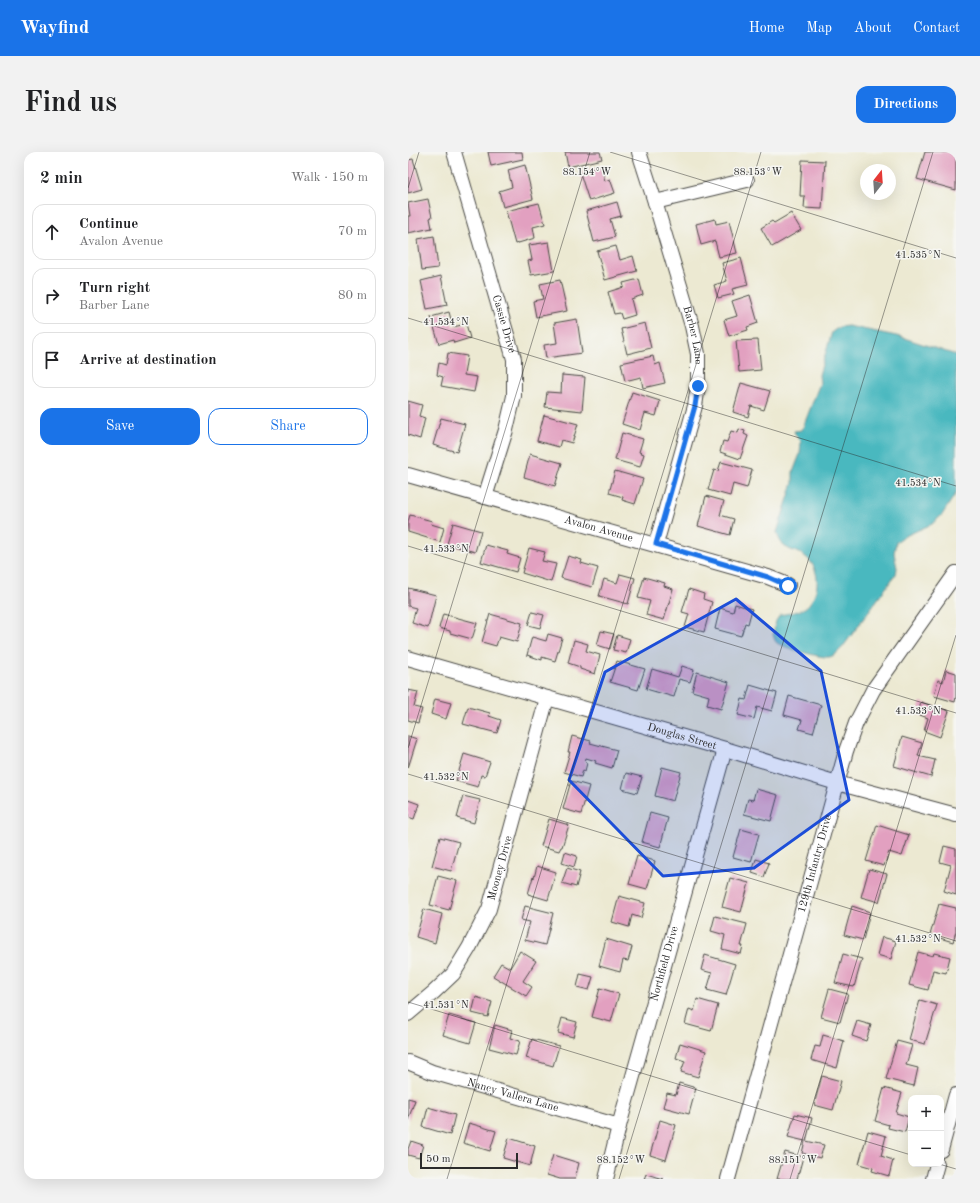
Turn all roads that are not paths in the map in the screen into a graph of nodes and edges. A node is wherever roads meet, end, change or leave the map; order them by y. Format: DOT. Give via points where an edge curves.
graph roads {
  1 [pos="454,152"];
  2 [pos="639,152"];
  3 [pos="747,180"];
  4 [pos="655,202"];
  5 [pos="408,475"];
  6 [pos="486,497"];
  7 [pos="656,544"];
  8 [pos="956,573"];
  9 [pos="788,586"];
  10 [pos="408,658"];
  11 [pos="547,698"];
  12 [pos="725,749"];
  13 [pos="837,783"];
  14 [pos="956,815"];
  15 [pos="408,1014"];
  16 [pos="408,1062"];
  17 [pos="956,1096"];
  18 [pos="619,1126"];
  19 [pos="944,1139"];
  20 [pos="936,1167"];
  21 [pos="606,1179"];
  22 [pos="728,1179"];
  23 [pos="933,1179"];
  1 -- 6 [label="street, Cassie Drive" via="514,359 514,396"];
  2 -- 4 [label="street, Barber Lane"];
  3 -- 4 [label="street"];
  4 -- 7 [label="street, Barber Lane" via="698,354 695,406"];
  5 -- 6 [label="street, Avalon Avenue"];
  6 -- 7 [label="street, Avalon Avenue"];
  7 -- 9 [label="street, Avalon Avenue" via="768,577"];
  8 -- 13 [label="street, 129th Infantry Drive" via="873,690 856,723"];
  10 -- 11 [label="street, Douglas Street"];
  11 -- 12 [label="street, Douglas Street"];
  11 -- 15 [label="street, Mooney Drive" via="489,909 453,974"];
  12 -- 13 [label="street, Douglas Street"];
  12 -- 18 [label="street, Northfield Drive"];
  13 -- 14 [label="street, Douglas Street"];
  13 -- 22 [label="street, 129th Infantry Drive"];
  16 -- 18 [label="street, Nancy Vallera Lane" via="432,1072"];
  17 -- 19 [label="street"];
  18 -- 21 [label="street, Northfield Drive"];
  20 -- 23 [label="street"];
}
